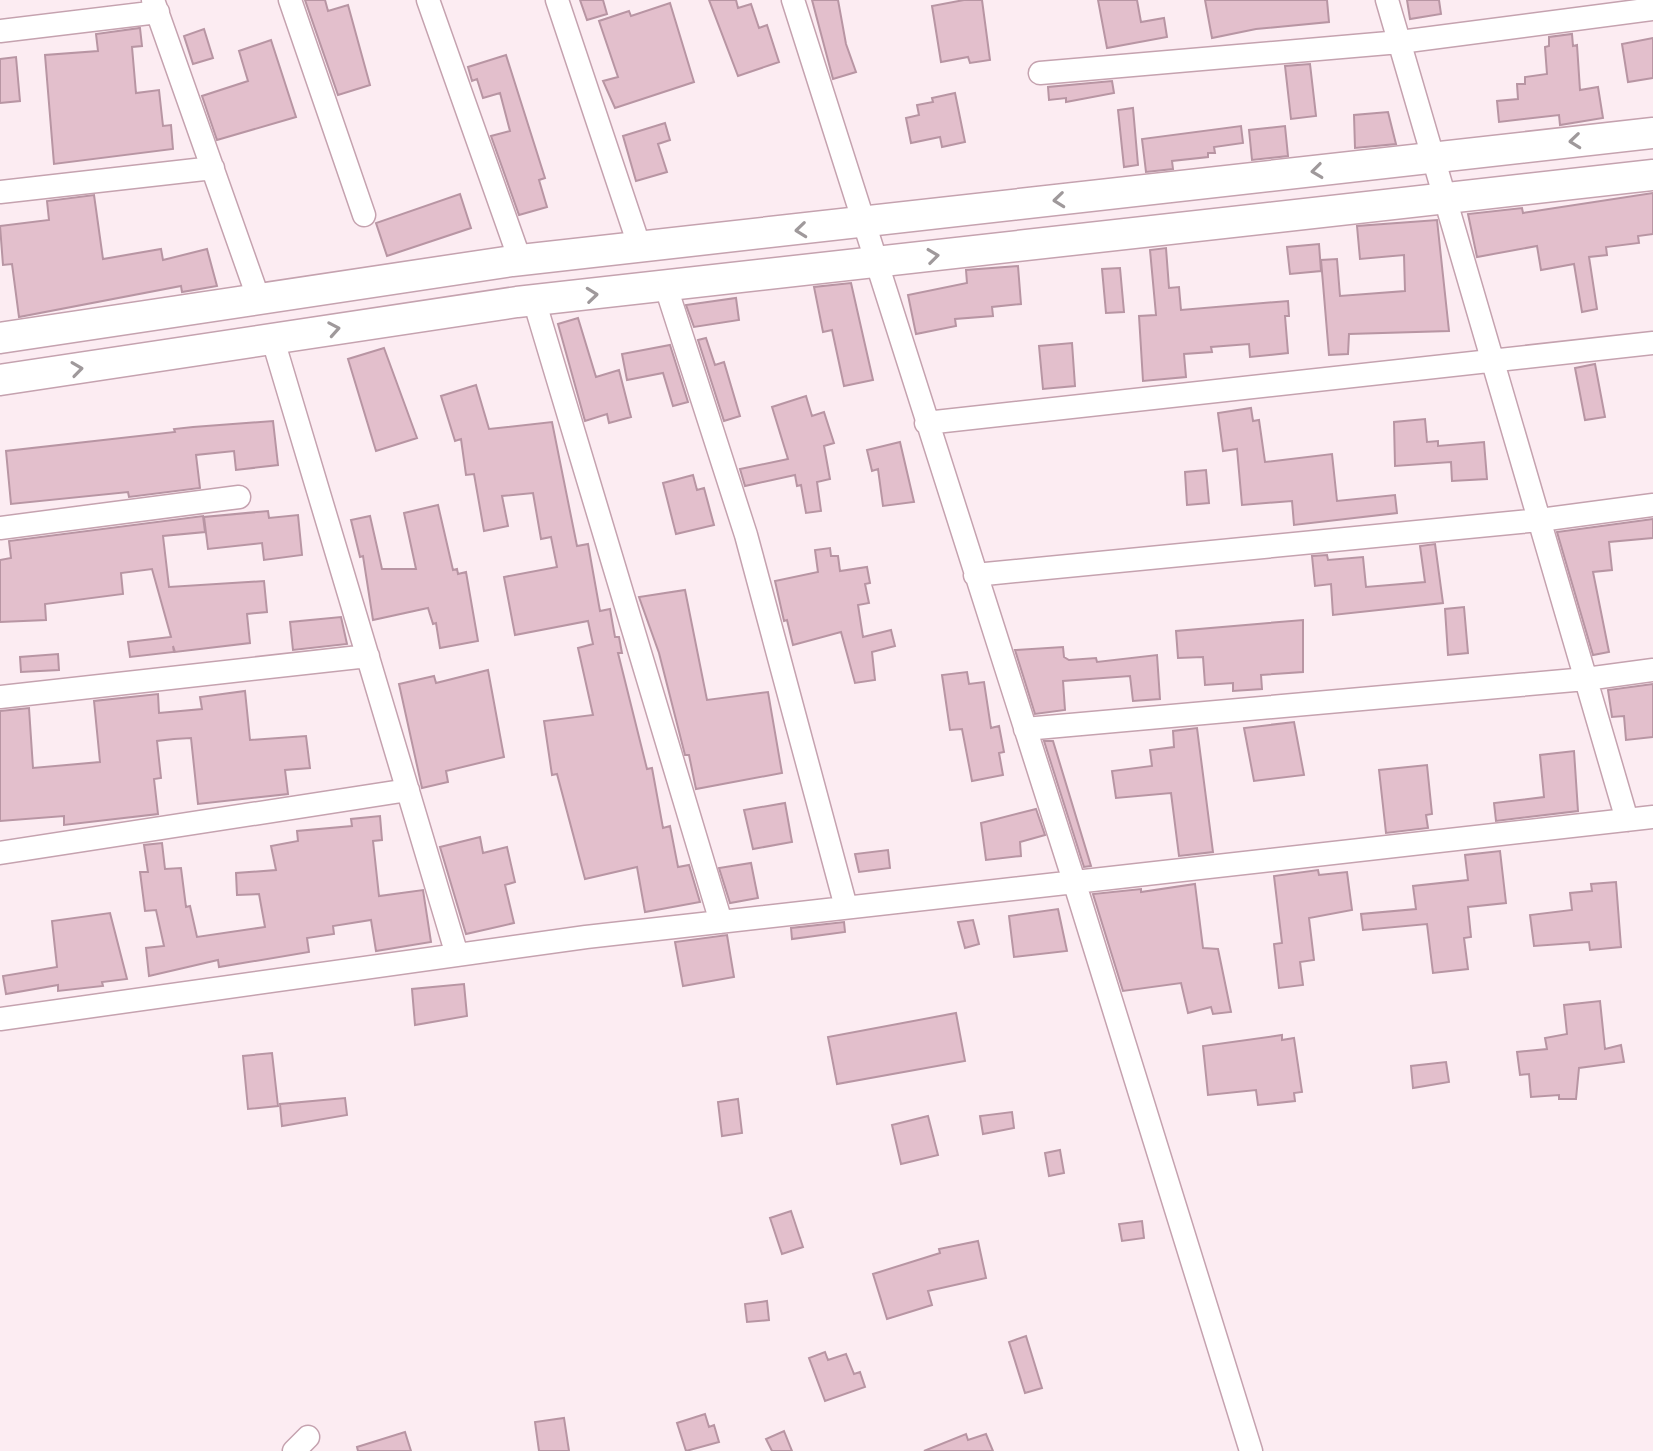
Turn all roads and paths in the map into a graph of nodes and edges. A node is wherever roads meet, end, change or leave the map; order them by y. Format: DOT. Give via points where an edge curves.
graph roads {
  1 [pos="290,0"];
  2 [pos="428,0"];
  3 [pos="557,0"];
  4 [pos="793,0"];
  5 [pos="1387,0"];
  6 [pos="156,6"];
  7 [pos="1653,9"];
  8 [pos="0,31"];
  9 [pos="1400,42"];
  10 [pos="1040,73"];
  11 [pos="1653,133"];
  12 [pos="1435,157"];
  13 [pos="213,168"];
  14 [pos="1653,175"];
  15 [pos="0,192"];
  16 [pos="1447,197"];
  17 [pos="364,215"];
  18 [pos="862,223"];
  19 [pos="640,248"];
  20 [pos="520,260"];
  21 [pos="875,263"];
  22 [pos="666,287"];
  23 [pos="259,300"];
  24 [pos="534,300"];
  25 [pos="0,338"];
  26 [pos="273,340"];
  27 [pos="1653,343"];
  28 [pos="1494,361"];
  29 [pos="0,380"];
  30 [pos="926,423"];
  31 [pos="239,497"];
  32 [pos="1653,505"];
  33 [pos="1540,520"];
  34 [pos="0,528"];
  35 [pos="975,575"];
  36 [pos="368,656"];
  37 [pos="1653,670"];
  38 [pos="1586,679"];
  39 [pos="0,697"];
  40 [pos="1025,729"];
  41 [pos="408,790"];
  42 [pos="1653,817"];
  43 [pos="1627,820"];
  44 [pos="0,853"];
  45 [pos="1074,881"];
  46 [pos="846,907"];
  47 [pos="721,922"];
  48 [pos="457,955"];
  49 [pos="0,1019"];
  50 [pos="1251,1451"];
  1 -- 17 [label="street"];
  2 -- 20 [label="street"];
  3 -- 19 [label="street"];
  4 -- 18 [label="street"];
  5 -- 9 [label="street"];
  6 -- 8 [label="street"];
  6 -- 13 [label="street"];
  7 -- 9 [label="street"];
  9 -- 10 [label="street"];
  9 -- 12 [label="street"];
  11 -- 12 [label="main road, one-way"];
  12 -- 16 [label="street"];
  12 -- 18 [label="main road, one-way"];
  13 -- 15 [label="street"];
  13 -- 23 [label="street"];
  14 -- 16 [label="main road"];
  21 -- 16 [label="main road, one-way"];
  16 -- 28 [label="street"];
  18 -- 19 [label="main road, one-way"];
  18 -- 21 [label="street"];
  19 -- 20 [label="main road"];
  20 -- 23 [label="main road"];
  21 -- 22 [label="main road"];
  21 -- 30 [label="street"];
  24 -- 22 [label="main road, one-way"];
  22 -- 46 [label="street" via="746,535"];
  23 -- 25 [label="main road"];
  26 -- 24 [label="main road, one-way"];
  24 -- 47 [label="street"];
  29 -- 26 [label="main road, one-way"];
  26 -- 36 [label="street"];
  27 -- 28 [label="street"];
  28 -- 30 [label="street"];
  28 -- 33 [label="street"];
  30 -- 35 [label="street"];
  31 -- 34 [label="street"];
  32 -- 33 [label="street"];
  33 -- 35 [label="street"];
  33 -- 38 [label="street"];
  35 -- 40 [label="street"];
  36 -- 39 [label="street"];
  36 -- 41 [label="street"];
  37 -- 38 [label="street"];
  38 -- 40 [label="street"];
  38 -- 43 [label="street"];
  40 -- 45 [label="street"];
  41 -- 44 [label="street"];
  41 -- 48 [label="street"];
  42 -- 43 [label="street"];
  43 -- 45 [label="street"];
  45 -- 46 [label="street"];
  45 -- 50 [label="street"];
  46 -- 47 [label="street"];
  47 -- 48 [label="street"];
  48 -- 49 [label="street"];
}
